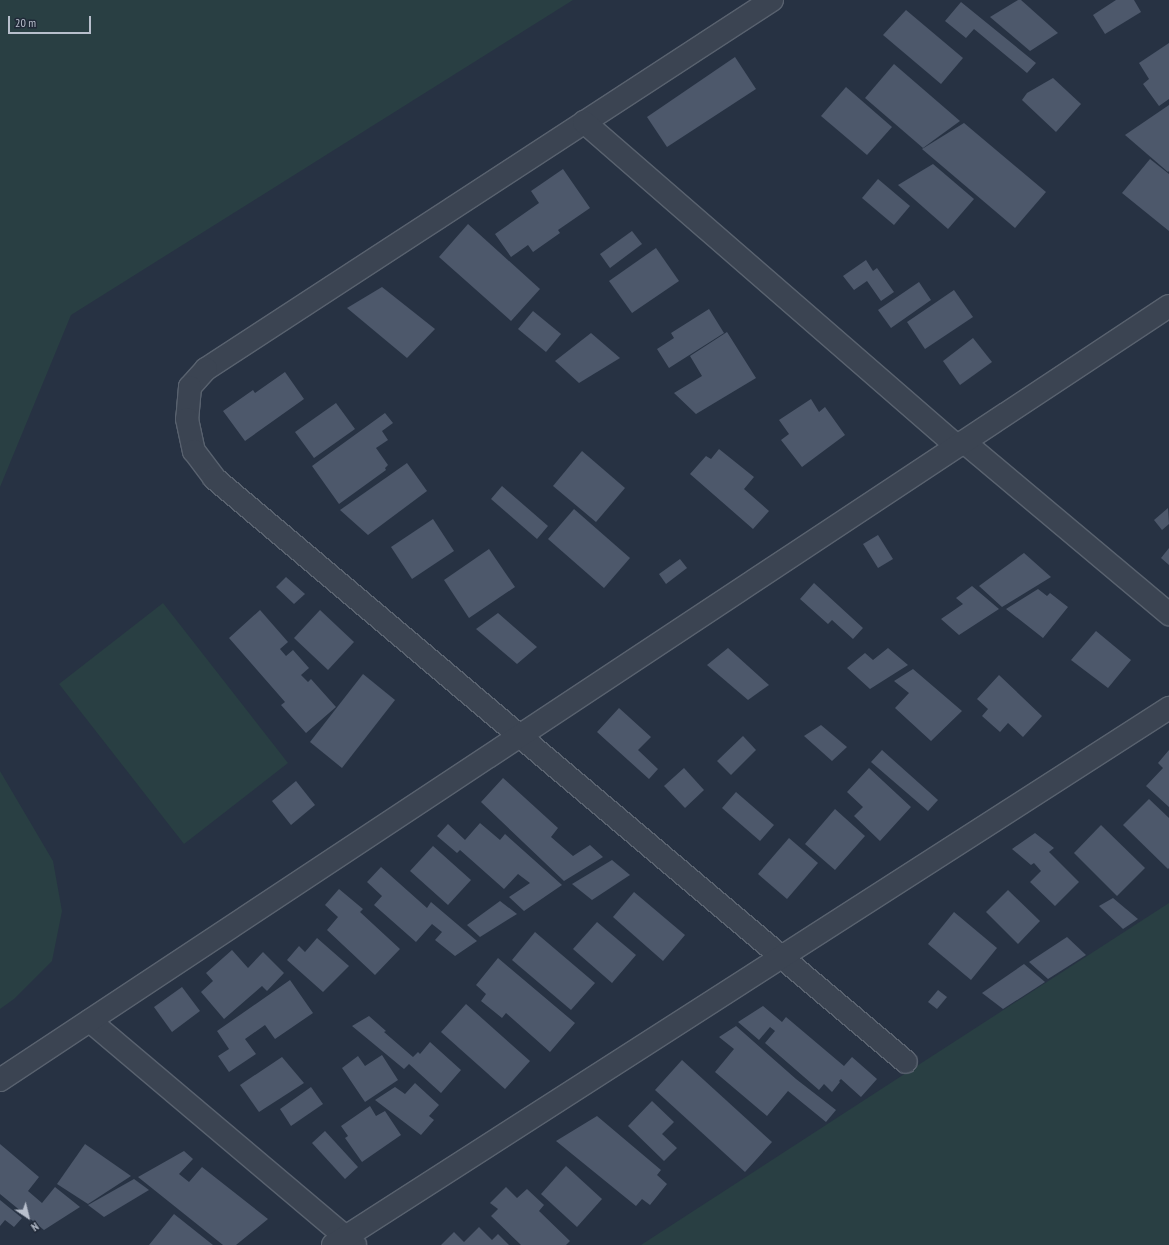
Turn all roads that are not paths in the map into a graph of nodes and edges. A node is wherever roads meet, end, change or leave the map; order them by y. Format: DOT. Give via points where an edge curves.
graph roads {
  1 [pos="772,0"];
  2 [pos="584,122"];
  3 [pos="1169,306"];
  4 [pos="961,444"];
  5 [pos="1169,614"];
  6 [pos="1169,708"];
  7 [pos="520,736"];
  8 [pos="780,957"];
  9 [pos="90,1021"];
  10 [pos="906,1062"];
  11 [pos="0,1080"];
  12 [pos="345,1242"];
  1 -- 2 [label="street"];
  2 -- 4 [label="street"];
  2 -- 7 [label="street" via="206,369 190,387 188,419 194,451 214,478"];
  3 -- 4 [label="street"];
  4 -- 5 [label="street"];
  4 -- 7 [label="street"];
  6 -- 8 [label="street"];
  7 -- 8 [label="street"];
  7 -- 9 [label="street"];
  8 -- 10 [label="street"];
  8 -- 12 [label="street"];
  9 -- 11 [label="street"];
  9 -- 12 [label="street"];
}
